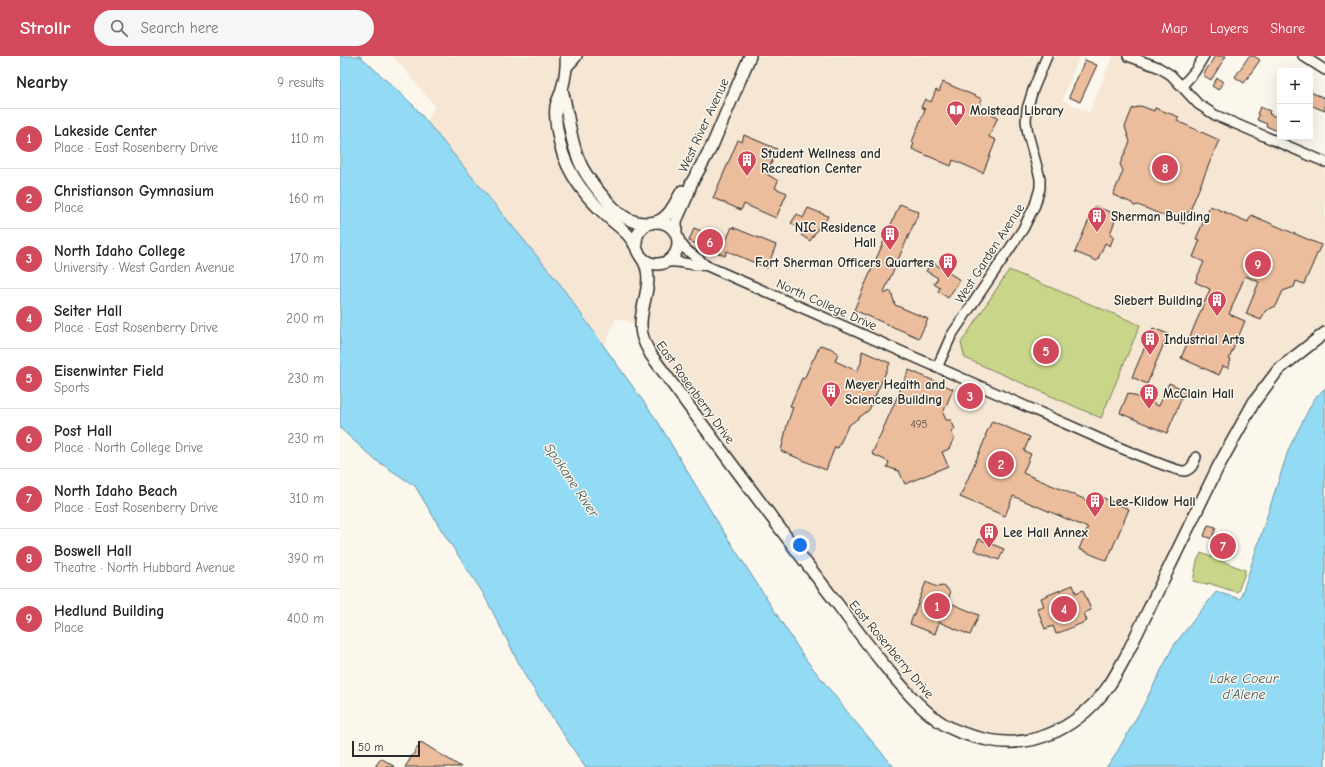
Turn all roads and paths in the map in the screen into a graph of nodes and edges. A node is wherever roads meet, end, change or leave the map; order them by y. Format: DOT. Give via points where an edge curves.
graph roads {
  1 [pos="576,56"];
  2 [pos="750,56"];
  3 [pos="1047,56"];
  4 [pos="1128,56"];
  5 [pos="1204,56"];
  6 [pos="1303,56"];
  7 [pos="566,61"];
  8 [pos="1325,70"];
  9 [pos="1182,86"];
  10 [pos="562,90"];
  11 [pos="1325,162"];
  12 [pos="691,184"];
  13 [pos="653,223"];
  14 [pos="677,235"];
  15 [pos="636,247"];
  16 [pos="641,257"];
  17 [pos="668,262"];
  18 [pos="705,266"];
  19 [pos="1325,333"];
  20 [pos="937,368"];
  21 [pos="1196,457"];
  1 -- 7 [label="street"];
  2 -- 12 [label="street, West River Avenue" via="712,146"];
  3 -- 20 [label="street, West Garden Avenue" via="1033,90 1026,121 1040,178 1035,205 1023,229 951,336"];
  4 -- 9 [label="street" via="1158,67"];
  5 -- 9 [label="street"];
  6 -- 8 [label="street"];
  7 -- 10 [label="street"];
  9 -- 11 [label="street" via="1198,104 1214,115"];
  10 -- 13 [label="street" via="577,155 591,181 623,216 637,223"];
  10 -- 15 [label="street" via="556,106 558,134 561,150 571,174 588,198 633,240"];
  12 -- 13 [label="street, West River Avenue" via="682,191 667,216"];
  12 -- 14 [label="street, West River Avenue" via="676,221"];
  13 -- 14 [label="street" via="667,224"];
  13 -- 15 [label="street" via="641,230"];
  14 -- 17 [label="street" via="679,243 676,254"];
  14 -- 18 [label="street, North College Drive" via="684,250"];
  15 -- 16 [label="street"];
  16 -- 17 [label="street" via="651,264"];
  16 -- 19 [label="street, East Rosenberry Drive" via="648,271 648,287 641,326 646,347 756,498 874,652 921,707 958,731 1004,743 1024,742 1056,732 1083,714 1110,684 1218,467 1254,402 1279,368"];
  17 -- 18 [label="street, North College Drive" via="680,261 696,267"];
  18 -- 20 [label="street, North College Drive"];
  20 -- 21 [label="street, North College Drive" via="1098,438 1183,471 1190,469"];
}
